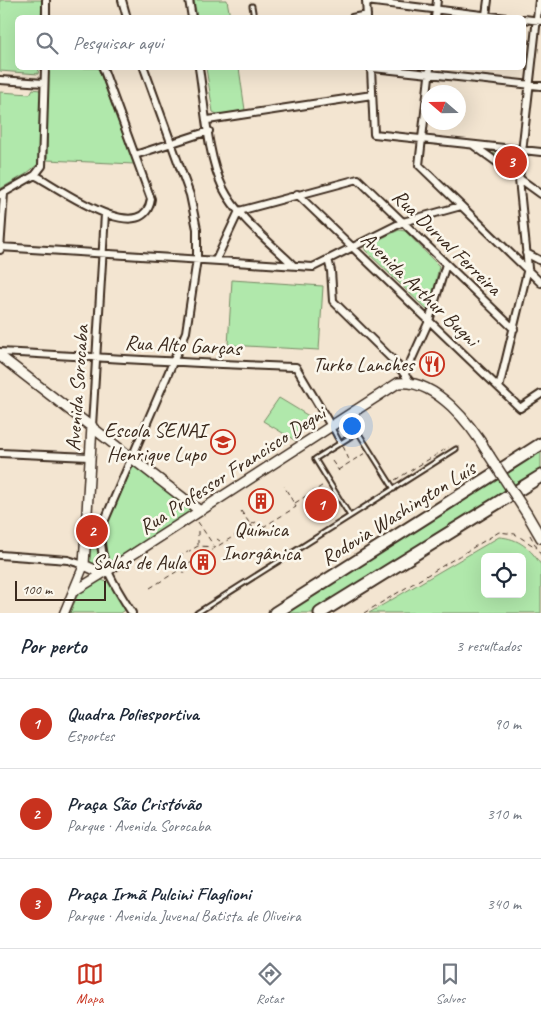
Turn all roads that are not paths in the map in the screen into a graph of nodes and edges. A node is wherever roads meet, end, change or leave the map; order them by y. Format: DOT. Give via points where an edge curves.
graph roads {
  1 [pos="46,0"];
  2 [pos="122,0"];
  3 [pos="189,0"];
  4 [pos="437,0"];
  5 [pos="488,0"];
  6 [pos="539,0"];
  7 [pos="366,1"];
  8 [pos="252,6"];
  9 [pos="436,9"];
  10 [pos="46,15"];
  11 [pos="126,15"];
  12 [pos="192,15"];
  13 [pos="254,15"];
  14 [pos="367,15"];
  15 [pos="435,15"];
  16 [pos="486,15"];
  17 [pos="526,19"];
  18 [pos="539,21"];
  19 [pos="44,70"];
  20 [pos="103,70"];
  21 [pos="145,70"];
  22 [pos="200,70"];
  23 [pos="372,70"];
  24 [pos="410,70"];
  25 [pos="429,71"];
  26 [pos="0,80"];
  27 [pos="44,83"];
  28 [pos="530,85"];
  29 [pos="541,86"];
  30 [pos="372,95"];
  31 [pos="208,120"];
  32 [pos="209,131"];
  33 [pos="422,139"];
  34 [pos="170,143"];
  35 [pos="472,144"];
  36 [pos="522,150"];
  37 [pos="541,152"];
  38 [pos="135,155"];
  39 [pos="35,174"];
  40 [pos="519,179"];
  41 [pos="2,194"];
  42 [pos="297,194"];
  43 [pos="541,194"];
  44 [pos="462,206"];
  45 [pos="239,211"];
  46 [pos="105,214"];
  47 [pos="404,222"];
  48 [pos="352,246"];
  49 [pos="0,248"];
  50 [pos="526,253"];
  51 [pos="103,254"];
  52 [pos="328,259"];
  53 [pos="197,260"];
  54 [pos="216,260"];
  55 [pos="541,261"];
  56 [pos="446,264"];
  57 [pos="293,265"];
  58 [pos="528,268"];
  59 [pos="541,283"];
  60 [pos="429,321"];
  61 [pos="514,329"];
  62 [pos="0,352"];
  63 [pos="0,356"];
  64 [pos="96,356"];
  65 [pos="174,363"];
  66 [pos="405,374"];
  67 [pos="411,382"];
  68 [pos="499,388"];
  69 [pos="541,394"];
  70 [pos="92,426"];
  71 [pos="331,426"];
  72 [pos="103,434"];
  73 [pos="91,439"];
  74 [pos="340,443"];
  75 [pos="541,444"];
  76 [pos="456,449"];
  77 [pos="0,453"];
  78 [pos="89,457"];
  79 [pos="133,458"];
  80 [pos="541,476"];
  81 [pos="394,489"];
  82 [pos="197,514"];
  83 [pos="350,516"];
  84 [pos="541,538"];
  85 [pos="0,555"];
  86 [pos="84,565"];
  87 [pos="107,571"];
  88 [pos="73,592"];
  89 [pos="64,613"];
  90 [pos="132,613"];
  91 [pos="197,613"];
  92 [pos="273,613"];
  93 [pos="320,613"];
  1 -- 10 [label="street"];
  2 -- 11 [label="street"];
  3 -- 12 [label="street"];
  4 -- 9 [label="street"];
  5 -- 16 [label="street"];
  6 -- 18 [label="street"];
  7 -- 9 [label="street"];
  7 -- 14 [label="street"];
  8 -- 13 [label="lane"];
  9 -- 15 [label="street"];
  9 -- 16 [label="street"];
  17 -- 18 [label="street"];
  18 -- 28 [label="street"];
  19 -- 27 [label="street"];
  20 -- 38 [label="street"];
  21 -- 34 [label="street"];
  22 -- 31 [label="street"];
  23 -- 30 [label="street"];
  24 -- 25 [label="street"];
  25 -- 28 [label="street"];
  25 -- 33 [label="street"];
  26 -- 27 [label="street"];
  27 -- 39 [label="street" via="42,166"];
  28 -- 29 [label="street"];
  28 -- 36 [label="street"];
  30 -- 31 [label="street"];
  30 -- 33 [label="street" via="374,134"];
  31 -- 32 [label="street"];
  32 -- 34 [label="street"];
  32 -- 45 [label="street" via="223,189"];
  33 -- 35 [label="street"];
  33 -- 44 [label="street" via="420,164"];
  34 -- 38 [label="street"];
  34 -- 53 [label="street" via="190,195 197,229"];
  35 -- 36 [label="street"];
  35 -- 40 [label="street"];
  36 -- 37 [label="street"];
  36 -- 40 [label="street"];
  38 -- 46 [label="street" via="151,199 150,208 134,220"];
  39 -- 41 [label="street"];
  39 -- 46 [label="street"];
  40 -- 43 [label="street"];
  40 -- 50 [label="street"];
  41 -- 49 [label="street"];
  42 -- 45 [label="street"];
  42 -- 47 [label="street, Rua Durval Ferreira" via="358,179"];
  42 -- 48 [label="street, Avenida Arthur Bugni"];
  44 -- 47 [label="street"];
  44 -- 58 [label="street"];
  45 -- 54 [label="street"];
  45 -- 57 [label="street"];
  46 -- 51 [label="street, Avenida Sorocaba"];
  47 -- 48 [label="street"];
  47 -- 56 [label="street, Rua Durval Ferreira"];
  48 -- 52 [label="street"];
  48 -- 60 [label="street, Avenida Arthur Bugni"];
  49 -- 51 [label="street"];
  50 -- 55 [label="street"];
  50 -- 58 [label="street"];
  51 -- 53 [label="street"];
  51 -- 64 [label="street, Avenida Sorocaba"];
  52 -- 57 [label="street" via="313,267"];
  52 -- 66 [label="street" via="333,301"];
  53 -- 54 [label="street"];
  53 -- 65 [label="street" via="186,332"];
  54 -- 57 [label="street"];
  56 -- 60 [label="street"];
  56 -- 61 [label="street, Rua Durval Ferreira"];
  58 -- 59 [label="street"];
  58 -- 61 [label="street"];
  60 -- 66 [label="street"];
  60 -- 68 [label="street, Avenida Arthur Bugni"];
  61 -- 68 [label="street"];
  62 -- 64 [label="street, Rua Alto Garças"];
  63 -- 70 [label="main road"];
  64 -- 65 [label="street, Rua Alto Garças"];
  64 -- 70 [label="street, Avenida Sorocaba"];
  65 -- 71 [label="street, Rua Alto Garças" via="296,367"];
  65 -- 79 [label="street"];
  66 -- 67 [label="street"];
  67 -- 71 [label="main road, Rua Professor Francisco Degni" via="391,386"];
  67 -- 84 [label="main road, bridge" via="428,389 472,427"];
  68 -- 69 [label="street, Avenida Arthur Bugni" via="520,408"];
  70 -- 72 [label="main road"];
  70 -- 73 [label="main road, Avenida Sorocaba"];
  71 -- 74 [label="lane"];
  71 -- 82 [label="main road, Rua Professor Francisco Degni"];
  72 -- 73 [label="main road"];
  72 -- 79 [label="main road"];
  73 -- 78 [label="main road, Avenida Sorocaba"];
  74 -- 81 [label="lane" via="358,432"];
  74 -- 83 [label="lane" via="315,459"];
  75 -- 92 [label="highway, Rodovia Washington Luís"];
  76 -- 81 [label="lane"];
  77 -- 78 [label="street"];
  78 -- 86 [label="main road, Avenida Sorocaba"];
  79 -- 82 [label="main road"];
  79 -- 87 [label="street" via="101,529 101,552"];
  80 -- 93 [label="highway, Rodovia Washington Luís"];
  81 -- 83 [label="lane"];
  82 -- 87 [label="main road, Rua Professor Francisco Degni"];
  83 -- 91 [label="lane"];
  85 -- 86 [label="street" via="68,560"];
  86 -- 87 [label="main road"];
  86 -- 88 [label="street"];
  87 -- 88 [label="street, Rua Professor Francisco Degni"];
  87 -- 90 [label="street"];
  88 -- 89 [label="street"];
}
